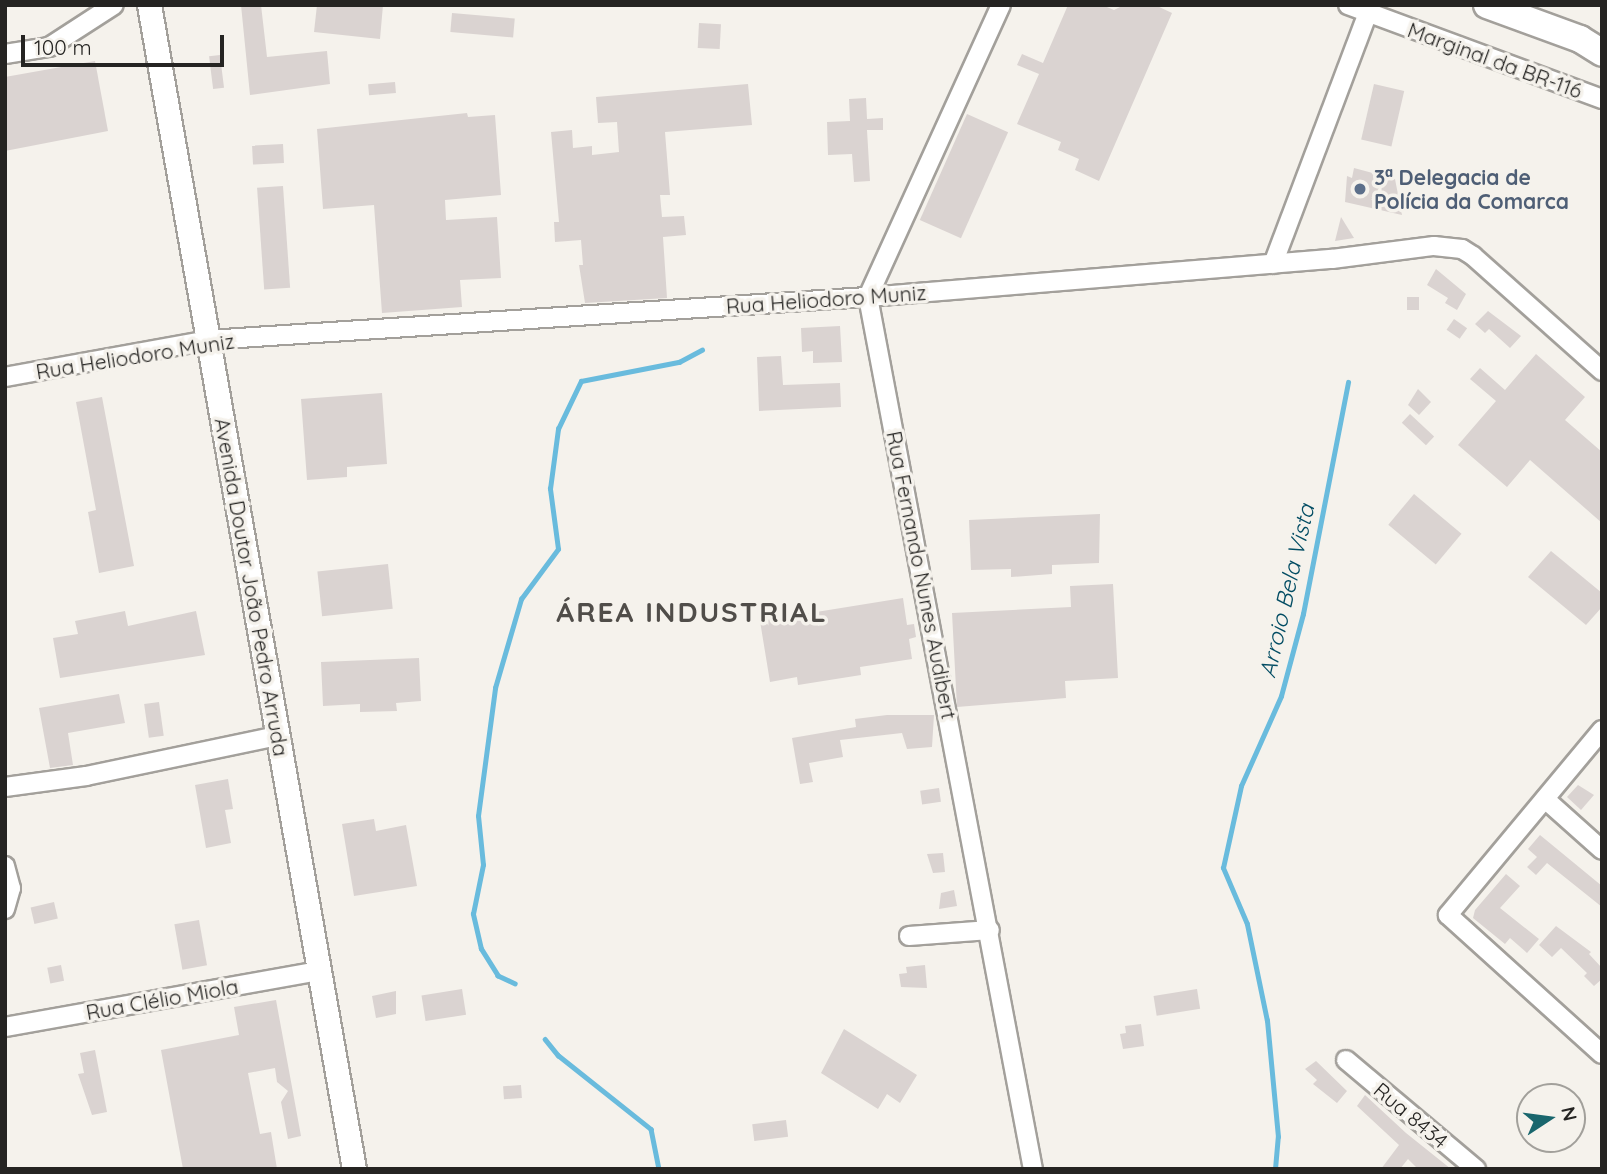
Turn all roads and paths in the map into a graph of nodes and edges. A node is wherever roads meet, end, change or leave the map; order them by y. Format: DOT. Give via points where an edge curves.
graph roads {
  1 [pos="114,5"];
  2 [pos="149,5"];
  3 [pos="1001,5"];
  4 [pos="1348,5"];
  5 [pos="1487,5"];
  6 [pos="1368,13"];
  7 [pos="1594,44"];
  8 [pos="5,54"];
  9 [pos="1602,99"];
  10 [pos="1273,264"];
  11 [pos="868,297"];
  12 [pos="208,340"];
  13 [pos="1602,372"];
  14 [pos="5,377"];
  15 [pos="1602,730"];
  16 [pos="278,736"];
  17 [pos="5,787"];
  18 [pos="1545,799"];
  19 [pos="1602,850"];
  20 [pos="5,866"];
  21 [pos="5,909"];
  22 [pos="990,930"];
  23 [pos="909,936"];
  24 [pos="319,971"];
  25 [pos="5,1027"];
  26 [pos="1602,1054"];
  27 [pos="1346,1060"];
  28 [pos="354,1169"];
  29 [pos="1033,1169"];
  30 [pos="1476,1169"];
  1 -- 8 [label="street" via="50,47"];
  2 -- 12 [label="main road, Avenida Doutor João Pedro Arruda"];
  3 -- 11 [label="street"];
  4 -- 6 [label="street, Marginal da BR-116"];
  5 -- 7 [label="highway"];
  6 -- 9 [label="street, Marginal da BR-116"];
  6 -- 10 [label="street"];
  10 -- 11 [label="street, Rua Heliodoro Muniz"];
  10 -- 13 [label="street, Rua Heliodoro Muniz" via="1434,246 1462,249"];
  11 -- 12 [label="street, Rua Heliodoro Muniz"];
  11 -- 22 [label="street, Rua Fernando Nunes Audibert"];
  12 -- 14 [label="street, Rua Heliodoro Muniz"];
  12 -- 16 [label="main road, Avenida Doutor João Pedro Arruda"];
  15 -- 18 [label="street"];
  16 -- 17 [label="street" via="86,776"];
  16 -- 24 [label="main road, Avenida Doutor João Pedro Arruda"];
  18 -- 19 [label="street"];
  18 -- 26 [label="street" via="1448,915"];
  20 -- 21 [label="street" via="11,888"];
  22 -- 23 [label="street"];
  22 -- 29 [label="street, Rua Fernando Nunes Audibert"];
  24 -- 25 [label="street, Rua Clélio Miola"];
  24 -- 28 [label="main road, Avenida Doutor João Pedro Arruda"];
  27 -- 30 [label="street, Rua 8434"];
}
